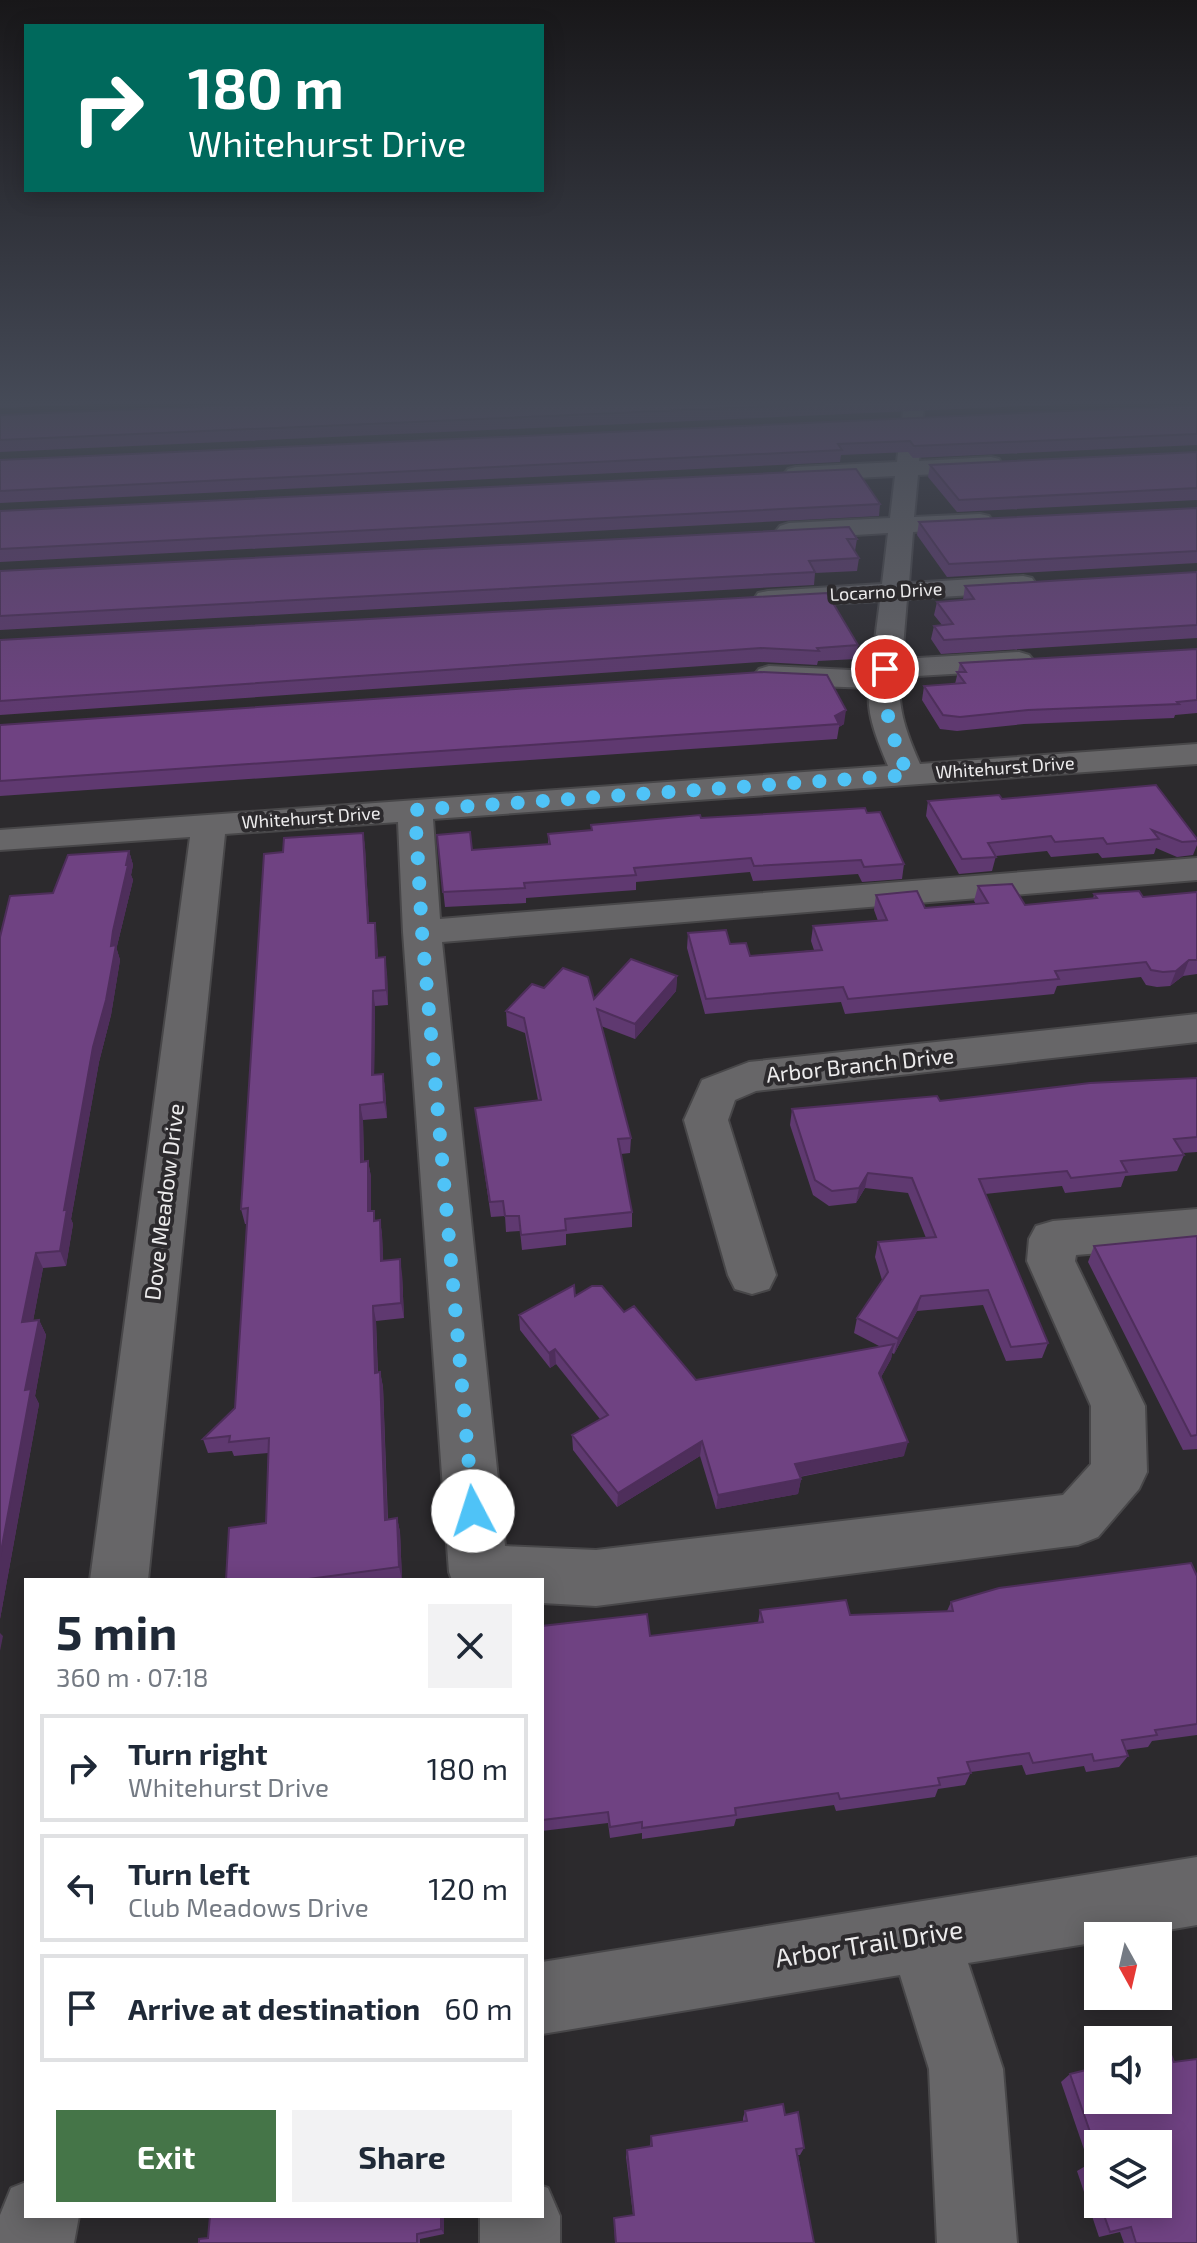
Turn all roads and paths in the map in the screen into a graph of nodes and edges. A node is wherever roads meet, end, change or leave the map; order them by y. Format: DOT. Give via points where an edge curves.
graph roads {
  1 [pos="903,509"];
  2 [pos="1011,519"];
  3 [pos="902,525"];
  4 [pos="759,533"];
  5 [pos="1054,583"];
  6 [pos="896,592"];
  7 [pos="739,601"];
  8 [pos="1041,660"];
  9 [pos="744,675"];
  10 [pos="884,675"];
  11 [pos="1196,756"];
  12 [pos="908,775"];
  13 [pos="415,810"];
  14 [pos="209,825"];
  15 [pos="0,840"];
  16 [pos="1197,869"];
  17 [pos="422,932"];
  18 [pos="1197,1028"];
  19 [pos="1197,1227"];
  20 [pos="752,1275"];
  21 [pos="119,1578"];
  22 [pos="1197,1891"];
  23 [pos="923,1935"];
  24 [pos="544,1998"];
  25 [pos="39,2218"];
  26 [pos="520,2218"];
  27 [pos="34,2243"];
  28 [pos="520,2243"];
  29 [pos="977,2243"];
  1 -- 3 [label="street"];
  2 -- 3 [label="street"];
  3 -- 4 [label="street"];
  3 -- 6 [label="street"];
  5 -- 6 [label="street, Locarno Drive"];
  6 -- 7 [label="street, Locarno Drive"];
  6 -- 10 [label="street"];
  8 -- 10 [label="street"];
  9 -- 10 [label="street"];
  10 -- 12 [label="street" via="883,699 892,738"];
  11 -- 12 [label="street, Whitehurst Drive"];
  12 -- 13 [label="street, Whitehurst Drive"];
  13 -- 14 [label="street, Whitehurst Drive"];
  13 -- 17 [label="street"];
  14 -- 15 [label="street, Whitehurst Drive"];
  14 -- 21 [label="street, Dove Meadow Drive"];
  16 -- 17 [label="street"];
  17 -- 19 [label="street" via="478,1572 596,1578 1078,1519 1119,1472 1118,1406 1051,1261 1053,1239"];
  18 -- 20 [label="street, Arbor Branch Drive" via="749,1077 717,1091 706,1120"];
  22 -- 23 [label="street, Arbor Trail Drive"];
  23 -- 24 [label="street, Arbor Trail Drive"];
  23 -- 29 [label="street" via="966,2069"];
  25 -- 27 [label="street"];
  26 -- 28 [label="street"];
}
